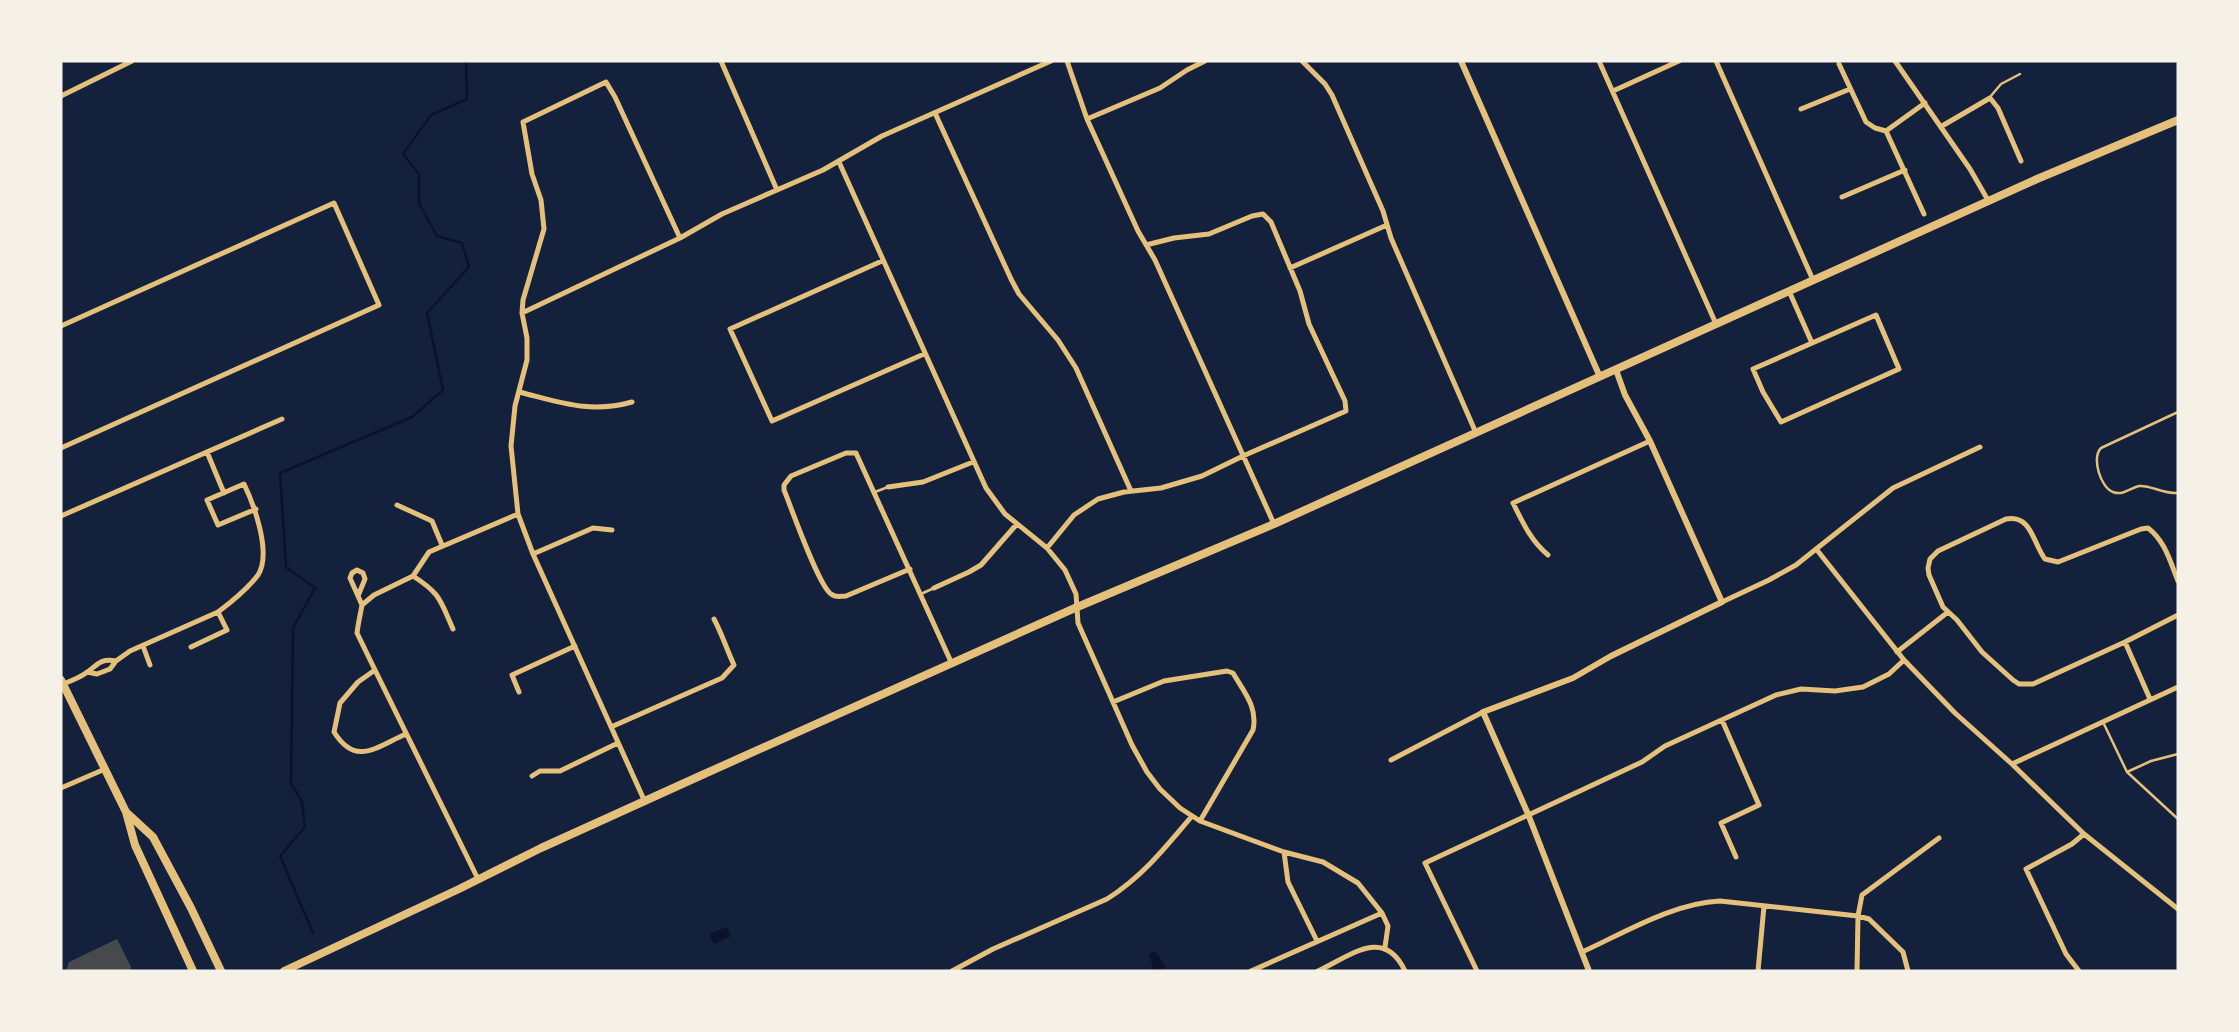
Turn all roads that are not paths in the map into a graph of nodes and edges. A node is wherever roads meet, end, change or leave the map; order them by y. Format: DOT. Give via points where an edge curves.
graph roads {
  1 [pos="132,61"];
  2 [pos="721,61"];
  3 [pos="1051,61"];
  4 [pos="1067,61"];
  5 [pos="1205,61"];
  6 [pos="1302,61"];
  7 [pos="1461,61"];
  8 [pos="1599,61"];
  9 [pos="1679,61"];
  10 [pos="1716,61"];
  11 [pos="1895,61"];
  12 [pos="1839,64"];
  13 [pos="2020,74"];
  14 [pos="1850,89"];
  15 [pos="1613,91"];
  16 [pos="61,96"];
  17 [pos="1990,98"];
  18 [pos="1924,104"];
  19 [pos="1801,109"];
  20 [pos="935,113"];
  21 [pos="1087,120"];
  22 [pos="2178,120"];
  23 [pos="1942,126"];
  24 [pos="1886,131"];
  25 [pos="839,162"];
  26 [pos="2021,162"];
  27 [pos="1904,170"];
  28 [pos="777,190"];
  29 [pos="1842,197"];
  30 [pos="1989,202"];
  31 [pos="1924,214"];
  32 [pos="1387,224"];
  33 [pos="680,238"];
  34 [pos="1146,245"];
  35 [pos="882,261"];
  36 [pos="1290,268"];
  37 [pos="1814,280"];
  38 [pos="1789,291"];
  39 [pos="522,313"];
  40 [pos="1716,324"];
  41 [pos="61,326"];
  42 [pos="1812,343"];
  43 [pos="924,354"];
  44 [pos="1616,370"];
  45 [pos="1600,377"];
  46 [pos="519,392"];
  47 [pos="632,402"];
  48 [pos="2178,412"];
  49 [pos="282,419"];
  50 [pos="1476,433"];
  51 [pos="1650,441"];
  52 [pos="1980,447"];
  53 [pos="61,448"];
  54 [pos="207,452"];
  55 [pos="1243,456"];
  56 [pos="973,462"];
  57 [pos="888,487"];
  58 [pos="1132,491"];
  59 [pos="224,492"];
  60 [pos="874,492"];
  61 [pos="2178,493"];
  62 [pos="397,505"];
  63 [pos="256,509"];
  64 [pos="518,514"];
  65 [pos="61,516"];
  66 [pos="1274,524"];
  67 [pos="1016,525"];
  68 [pos="612,530"];
  69 [pos="442,545"];
  70 [pos="1047,548"];
  71 [pos="1817,550"];
  72 [pos="533,554"];
  73 [pos="1548,555"];
  74 [pos="910,569"];
  75 [pos="413,576"];
  76 [pos="2178,581"];
  77 [pos="934,588"];
  78 [pos="921,594"];
  79 [pos="358,596"];
  80 [pos="1722,602"];
  81 [pos="362,604"];
  82 [pos="1076,608"];
  83 [pos="218,612"];
  84 [pos="1948,612"];
  85 [pos="2178,615"];
  86 [pos="714,618"];
  87 [pos="453,630"];
  88 [pos="2125,642"];
  89 [pos="143,646"];
  90 [pos="575,646"];
  91 [pos="191,647"];
  92 [pos="1898,652"];
  93 [pos="1904,660"];
  94 [pos="116,661"];
  95 [pos="952,664"];
  96 [pos="150,665"];
  97 [pos="375,670"];
  98 [pos="87,672"];
  99 [pos="62,682"];
  100 [pos="2178,687"];
  101 [pos="519,692"];
  102 [pos="2150,699"];
  103 [pos="1113,702"];
  104 [pos="1483,712"];
  105 [pos="1722,720"];
  106 [pos="2102,721"];
  107 [pos="611,727"];
  108 [pos="406,734"];
  109 [pos="618,743"];
  110 [pos="2178,754"];
  111 [pos="1391,760"];
  112 [pos="2012,764"];
  113 [pos="105,768"];
  114 [pos="2127,772"];
  115 [pos="532,776"];
  116 [pos="61,788"];
  117 [pos="645,802"];
  118 [pos="126,812"];
  119 [pos="1528,814"];
  120 [pos="1192,816"];
  121 [pos="2178,819"];
  122 [pos="1200,821"];
  123 [pos="2084,834"];
  124 [pos="1939,838"];
  125 [pos="1284,852"];
  126 [pos="1736,857"];
  127 [pos="478,879"];
  128 [pos="1764,906"];
  129 [pos="2178,909"];
  130 [pos="1382,913"];
  131 [pos="1858,916"];
  132 [pos="1317,941"];
  133 [pos="1386,947"];
  134 [pos="1582,952"];
  135 [pos="194,971"];
  136 [pos="221,971"];
  137 [pos="284,971"];
  138 [pos="952,971"];
  139 [pos="1251,971"];
  140 [pos="1318,971"];
  141 [pos="1405,971"];
  142 [pos="1477,971"];
  143 [pos="1589,971"];
  144 [pos="1758,971"];
  145 [pos="1857,971"];
  146 [pos="1908,971"];
  147 [pos="2079,971"];
  1 -- 16 [label="street"];
  2 -- 28 [label="street"];
  3 -- 20 [label="street"];
  4 -- 21 [label="street"];
  5 -- 21 [label="street" via="1160,88"];
  6 -- 32 [label="street" via="1332,95"];
  7 -- 45 [label="street"];
  8 -- 15 [label="street"];
  9 -- 15 [label="street"];
  10 -- 37 [label="street"];
  11 -- 18 [label="street"];
  12 -- 14 [label="street"];
  13 -- 17 [label="lane" via="2001,84"];
  14 -- 19 [label="street"];
  14 -- 24 [label="street" via="1866,122"];
  15 -- 40 [label="street"];
  17 -- 23 [label="street"];
  17 -- 26 [label="street" via="1998,108"];
  18 -- 23 [label="street"];
  18 -- 24 [label="street"];
  20 -- 25 [label="street" via="882,136"];
  20 -- 58 [label="street" via="1011,279 1076,368"];
  21 -- 34 [label="street"];
  22 -- 30 [label="main road"];
  23 -- 30 [label="street"];
  24 -- 27 [label="street"];
  25 -- 28 [label="street"];
  25 -- 35 [label="street"];
  27 -- 29 [label="street"];
  27 -- 31 [label="street"];
  28 -- 33 [label="street" via="722,214"];
  30 -- 37 [label="main road"];
  32 -- 36 [label="street"];
  32 -- 50 [label="street"];
  33 -- 39 [label="street"];
  33 -- 39 [label="street" via="606,82 523,122 532,174 541,200 544,230"];
  34 -- 36 [label="street" via="1209,234 1263,214 1271,222"];
  34 -- 55 [label="street"];
  35 -- 43 [label="street"];
  35 -- 43 [label="street" via="730,329 772,421"];
  36 -- 55 [label="street" via="1309,324 1345,401 1346,411"];
  37 -- 38 [label="main road"];
  38 -- 40 [label="main road"];
  38 -- 42 [label="street"];
  39 -- 46 [label="street" via="528,351"];
  40 -- 44 [label="main road"];
  41 -- 53 [label="street" via="334,204 379,305"];
  42 -- 42 [label="street" via="1753,369 1781,422 1899,369 1876,315"];
  43 -- 56 [label="street"];
  44 -- 45 [label="main road"];
  44 -- 51 [label="street" via="1629,403"];
  45 -- 50 [label="main road"];
  46 -- 47 [label="street" via="595,408"];
  46 -- 64 [label="street" via="511,446"];
  48 -- 61 [label="lane" via="2101,448 2095,461 2105,485 2113,492 2144,486"];
  49 -- 54 [label="street"];
  50 -- 66 [label="main road"];
  51 -- 73 [label="street" via="1513,503 1534,542"];
  51 -- 80 [label="street"];
  52 -- 71 [label="street" via="1893,488"];
  54 -- 59 [label="street"];
  54 -- 65 [label="street"];
  55 -- 58 [label="street" via="1182,483"];
  55 -- 66 [label="street"];
  56 -- 57 [label="street" via="923,482"];
  56 -- 67 [label="street" via="995,502"];
  57 -- 60 [label="lane"];
  58 -- 70 [label="street" via="1112,494 1084,507"];
  59 -- 63 [label="street" via="244,484"];
  59 -- 63 [label="street" via="207,500 218,526"];
  60 -- 74 [label="street"];
  60 -- 74 [label="street" via="859,457 852,451 791,476 784,485 819,574 832,595 846,596"];
  62 -- 69 [label="street" via="432,521"];
  63 -- 83 [label="street" via="263,557 259,574"];
  64 -- 69 [label="street"];
  64 -- 72 [label="street"];
  66 -- 82 [label="main road"];
  67 -- 70 [label="street"];
  67 -- 77 [label="street" via="981,565"];
  68 -- 72 [label="street" via="593,528"];
  69 -- 75 [label="street" via="429,552"];
  70 -- 82 [label="street" via="1071,581 1076,594"];
  71 -- 80 [label="street" via="1783,573"];
  71 -- 92 [label="street"];
  72 -- 90 [label="street"];
  74 -- 78 [label="street"];
  75 -- 81 [label="street"];
  75 -- 87 [label="street" via="432,588"];
  76 -- 84 [label="street" via="2164,545 2148,528 2058,562 2041,554 2028,525 2009,518 1932,556 1928,565 1929,575 1941,604"];
  77 -- 78 [label="lane"];
  78 -- 95 [label="street"];
  79 -- 79 [label="street" via="350,578 357,570 365,579"];
  79 -- 81 [label="street"];
  80 -- 104 [label="street" via="1579,675"];
  81 -- 97 [label="street" via="357,633"];
  82 -- 95 [label="main road"];
  82 -- 103 [label="street" via="1078,623"];
  83 -- 89 [label="street"];
  83 -- 91 [label="street" via="227,630"];
  84 -- 88 [label="street" via="1982,652 2013,680 2026,685"];
  84 -- 92 [label="street"];
  85 -- 88 [label="street"];
  86 -- 107 [label="street" via="734,665 722,678"];
  88 -- 102 [label="street"];
  89 -- 94 [label="street"];
  89 -- 96 [label="street"];
  90 -- 101 [label="street" via="512,675"];
  90 -- 107 [label="street"];
  92 -- 93 [label="street"];
  93 -- 105 [label="street" via="1883,678 1863,688 1788,691"];
  93 -- 112 [label="street" via="1955,713"];
  94 -- 98 [label="street" via="107,660 92,666"];
  94 -- 98 [label="street" via="110,669 97,674"];
  95 -- 117 [label="main road"];
  97 -- 108 [label="street"];
  97 -- 108 [label="street" via="358,682 340,703 334,732 355,753"];
  98 -- 99 [label="street"];
  99 -- 113 [label="main road"];
  100 -- 102 [label="street"];
  102 -- 106 [label="street"];
  103 -- 120 [label="street" via="1147,772 1169,799"];
  103 -- 122 [label="street" via="1164,681 1227,671 1234,673 1255,711 1253,730"];
  104 -- 111 [label="street"];
  104 -- 119 [label="street"];
  105 -- 119 [label="street" via="1665,746 1642,762"];
  105 -- 126 [label="street" via="1759,805 1721,822"];
  106 -- 112 [label="street"];
  106 -- 114 [label="lane"];
  107 -- 109 [label="street"];
  108 -- 127 [label="street"];
  109 -- 115 [label="street" via="560,771 540,771"];
  109 -- 117 [label="street"];
  110 -- 114 [label="lane"];
  112 -- 123 [label="street"];
  113 -- 116 [label="street"];
  113 -- 118 [label="main road"];
  114 -- 121 [label="lane"];
  117 -- 127 [label="main road"];
  118 -- 135 [label="main road" via="135,845"];
  118 -- 136 [label="main road" via="153,837"];
  119 -- 134 [label="street"];
  119 -- 142 [label="street" via="1425,863"];
  120 -- 122 [label="street"];
  120 -- 138 [label="street" via="1151,864 1123,889"];
  122 -- 125 [label="street"];
  123 -- 129 [label="street"];
  123 -- 147 [label="street" via="2026,869 2066,954"];
  124 -- 131 [label="street" via="1862,895"];
  125 -- 130 [label="street" via="1322,862 1358,883"];
  125 -- 132 [label="street" via="1288,882"];
  127 -- 137 [label="main road"];
  128 -- 131 [label="street"];
  128 -- 134 [label="street" via="1720,902 1691,905"];
  128 -- 144 [label="street"];
  130 -- 132 [label="street"];
  130 -- 133 [label="street" via="1389,930"];
  131 -- 145 [label="street"];
  131 -- 146 [label="street" via="1869,920 1903,952"];
  132 -- 139 [label="street"];
  133 -- 140 [label="street" via="1371,946"];
  133 -- 141 [label="street" via="1399,958"];
  134 -- 143 [label="street"];
}
